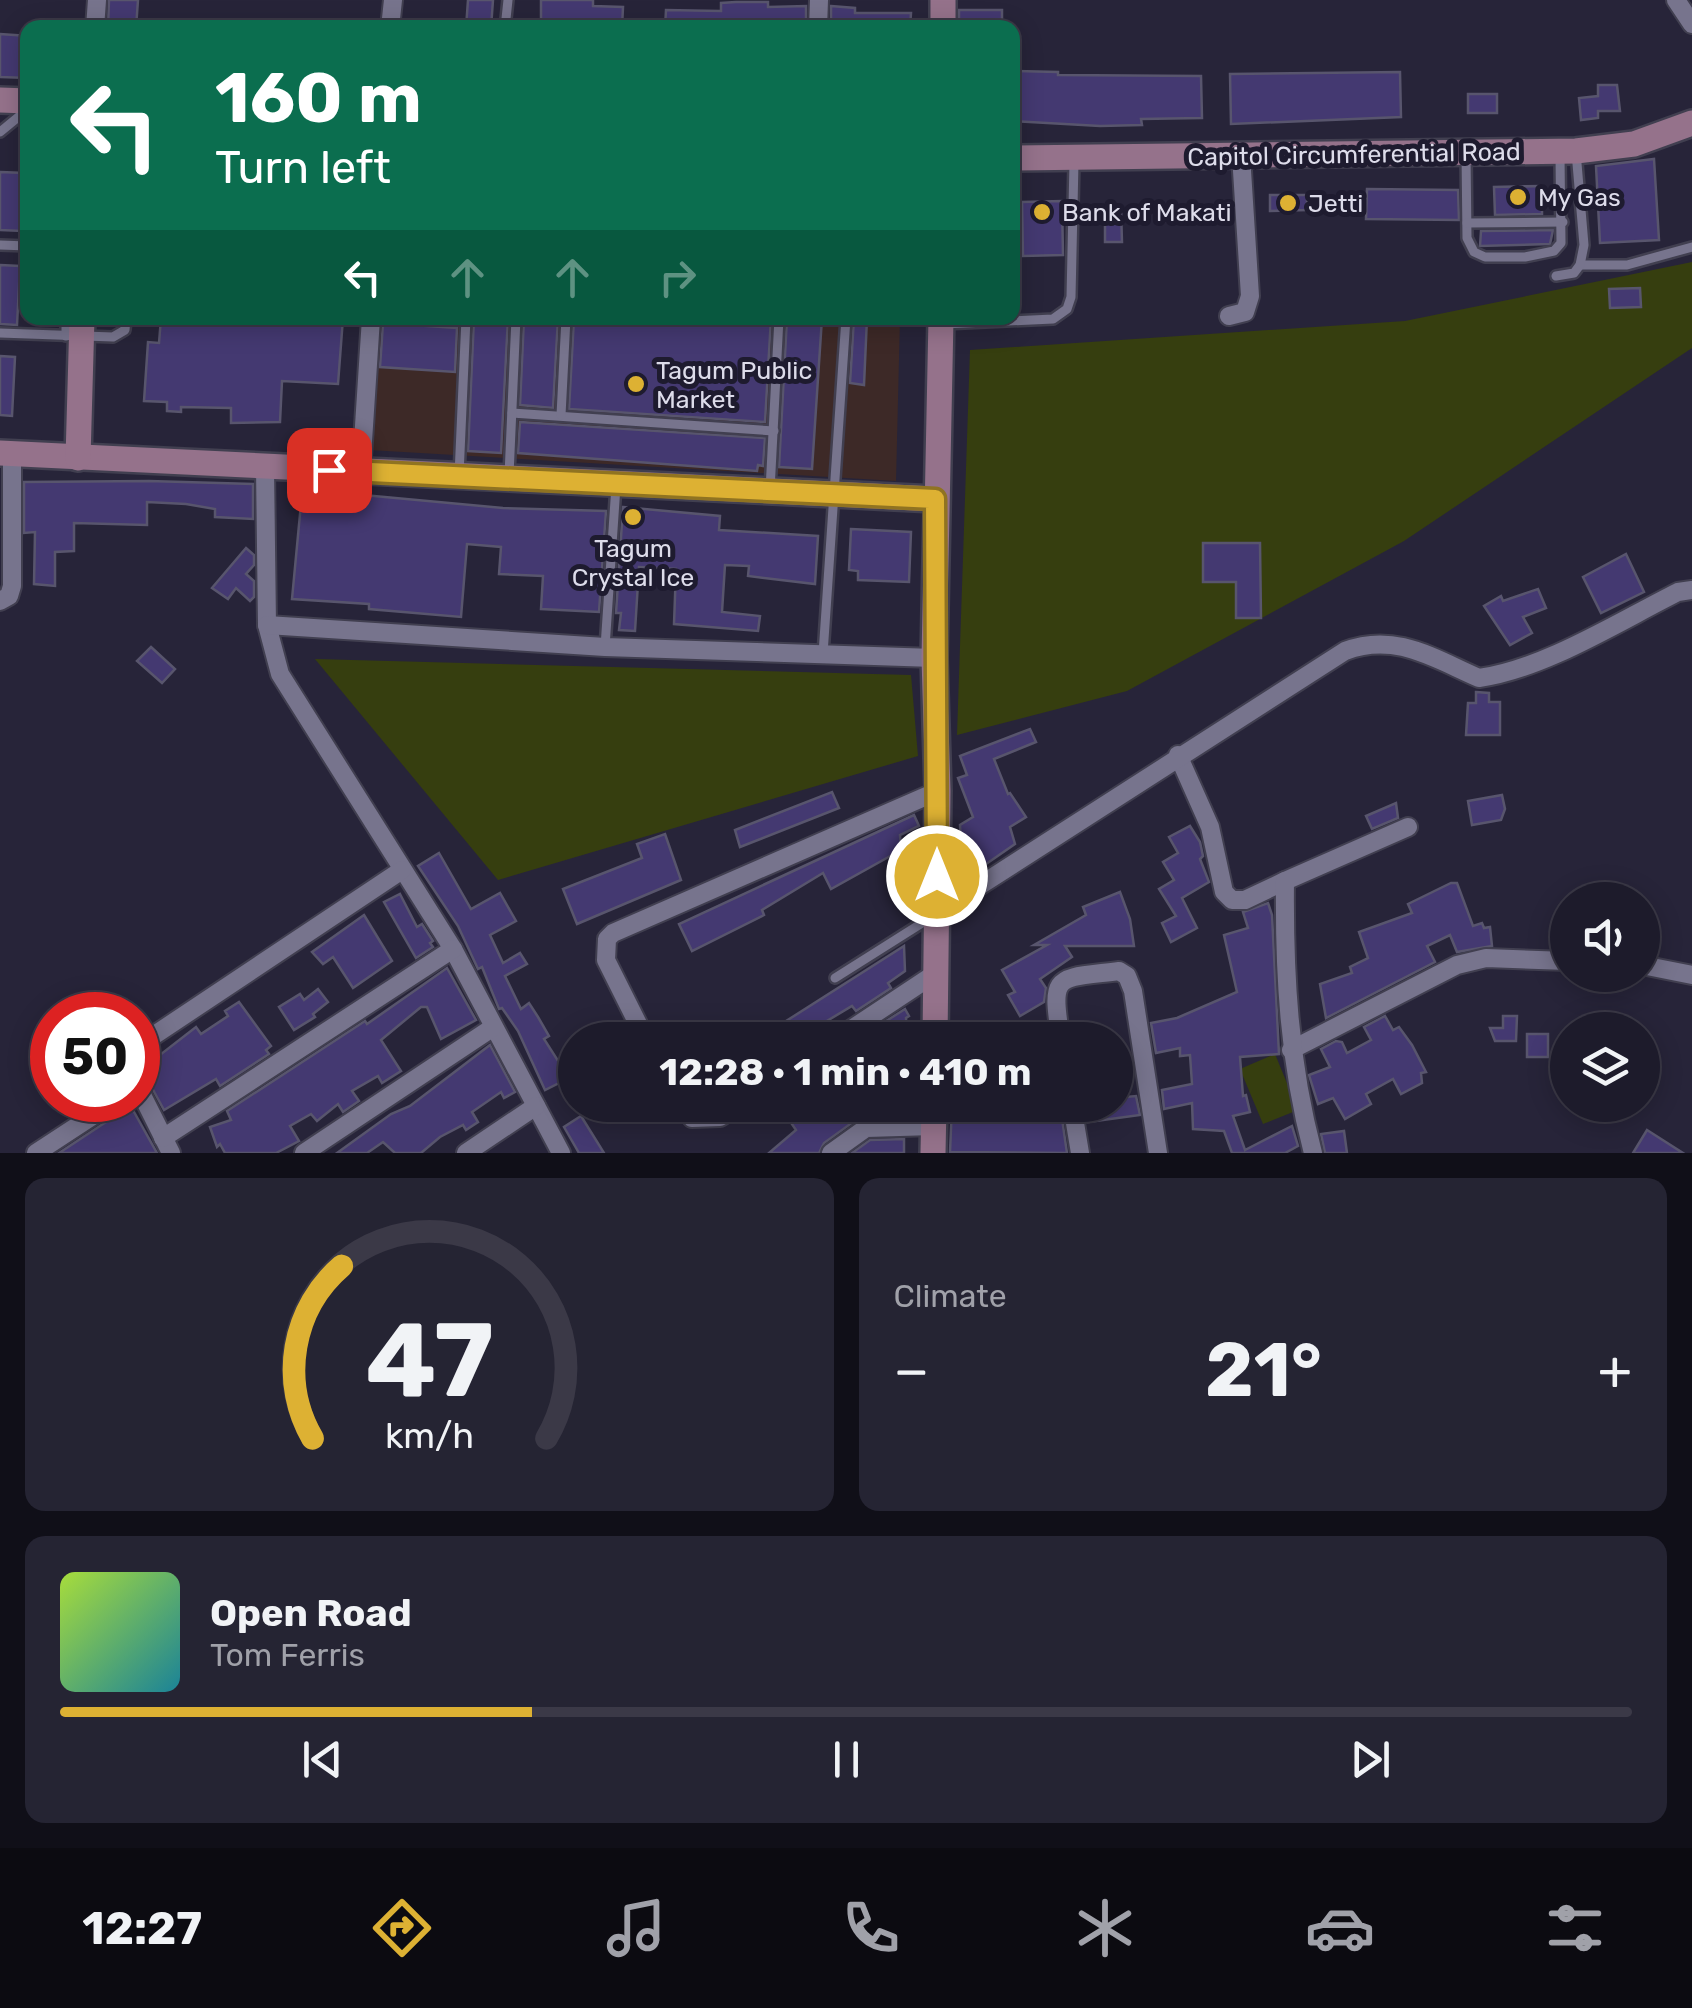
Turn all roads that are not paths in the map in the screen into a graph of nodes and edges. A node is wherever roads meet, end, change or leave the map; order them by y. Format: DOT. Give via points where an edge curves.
graph roads {
  1 [pos="1676,0"];
  2 [pos="1692,24"];
  3 [pos="20,116"];
  4 [pos="1692,124"];
  5 [pos="0,132"];
  6 [pos="1466,151"];
  7 [pos="1567,151"];
  8 [pos="1241,155"];
  9 [pos="1020,158"];
  10 [pos="1074,158"];
  11 [pos="1563,222"];
  12 [pos="1467,223"];
  13 [pos="1692,248"];
  14 [pos="1580,264"];
  15 [pos="1556,276"];
  16 [pos="1229,316"];
  17 [pos="1020,320"];
  18 [pos="125,325"];
  19 [pos="371,325"];
  20 [pos="466,325"];
  21 [pos="516,325"];
  22 [pos="566,325"];
  23 [pos="779,325"];
  24 [pos="845,325"];
  25 [pos="941,325"];
  26 [pos="74,327"];
  27 [pos="0,333"];
  28 [pos="512,413"];
  29 [pos="561,415"];
  30 [pos="774,431"];
  31 [pos="6,453"];
  32 [pos="78,458"];
  33 [pos="265,467"];
  34 [pos="361,472"];
  35 [pos="459,477"];
  36 [pos="509,480"];
  37 [pos="616,485"];
  38 [pos="770,492"];
  39 [pos="832,496"];
  40 [pos="935,499"];
  41 [pos="1692,590"];
  42 [pos="0,600"];
  43 [pos="267,625"];
  44 [pos="605,648"];
  45 [pos="823,656"];
  46 [pos="934,658"];
  47 [pos="1178,755"];
  48 [pos="938,791"];
  49 [pos="1408,827"];
  50 [pos="402,870"];
  51 [pos="1285,881"];
  52 [pos="937,914"];
  53 [pos="453,949"];
  54 [pos="1550,960"];
  55 [pos="1660,969"];
  56 [pos="936,973"];
  57 [pos="1692,975"];
  58 [pos="835,978"];
  59 [pos="637,1022"];
  60 [pos="863,1022"];
  61 [pos="935,1022"];
  62 [pos="1059,1022"];
  63 [pos="492,1028"];
  64 [pos="160,1031"];
  65 [pos="1291,1050"];
  66 [pos="536,1106"];
  67 [pos="84,1122"];
  68 [pos="155,1122"];
  69 [pos="900,1122"];
  70 [pos="933,1122"];
  71 [pos="1075,1122"];
  72 [pos="167,1145"];
  73 [pos="36,1153"];
  74 [pos="304,1153"];
  75 [pos="466,1153"];
  76 [pos="561,1153"];
  77 [pos="831,1153"];
  78 [pos="933,1153"];
  79 [pos="1080,1153"];
  80 [pos="1158,1153"];
  81 [pos="1313,1153"];
  1 -- 2 [label="street"];
  3 -- 5 [label="lane"];
  4 -- 7 [label="main road, Capitol Circumferential Road" via="1634,144"];
  6 -- 7 [label="main road, Capitol Circumferential Road"];
  6 -- 8 [label="main road, Capitol Circumferential Road"];
  6 -- 12 [label="lane"];
  7 -- 11 [label="lane"];
  7 -- 14 [label="lane" via="1584,245"];
  8 -- 10 [label="main road, Capitol Circumferential Road"];
  8 -- 16 [label="street" via="1250,296 1245,312"];
  9 -- 10 [label="main road, Capitol Circumferential Road"];
  10 -- 17 [label="lane" via="1071,298 1054,319"];
  11 -- 12 [label="lane"];
  11 -- 12 [label="lane" via="1554,251 1524,257 1474,252"];
  13 -- 14 [label="lane" via="1627,265"];
  14 -- 15 [label="lane" via="1574,273"];
  18 -- 26 [label="lane" via="117,336"];
  19 -- 34 [label="street"];
  20 -- 35 [label="lane"];
  21 -- 28 [label="lane"];
  22 -- 29 [label="lane"];
  23 -- 30 [label="lane"];
  24 -- 39 [label="lane"];
  25 -- 40 [label="main road"];
  26 -- 27 [label="lane"];
  26 -- 32 [label="main road"];
  28 -- 29 [label="lane"];
  28 -- 36 [label="lane"];
  29 -- 30 [label="lane"];
  30 -- 38 [label="lane"];
  31 -- 32 [label="main road"];
  31 -- 42 [label="street" via="12,586"];
  32 -- 33 [label="main road"];
  33 -- 34 [label="main road"];
  33 -- 43 [label="street"];
  34 -- 35 [label="main road"];
  35 -- 36 [label="main road"];
  36 -- 37 [label="main road"];
  37 -- 38 [label="main road"];
  37 -- 44 [label="lane"];
  38 -- 39 [label="main road"];
  39 -- 40 [label="main road"];
  39 -- 45 [label="lane"];
  40 -- 46 [label="main road"];
  41 -- 47 [label="street" via="1486,677 1393,642 1362,644"];
  43 -- 44 [label="street"];
  43 -- 50 [label="street" via="280,674"];
  44 -- 45 [label="street"];
  45 -- 46 [label="street"];
  46 -- 48 [label="main road"];
  47 -- 51 [label="street" via="1210,827 1224,892 1245,900"];
  47 -- 52 [label="street"];
  48 -- 52 [label="main road"];
  48 -- 59 [label="street" via="613,933 606,960"];
  49 -- 51 [label="street"];
  50 -- 53 [label="street"];
  50 -- 64 [label="street"];
  51 -- 65 [label="street"];
  52 -- 56 [label="main road"];
  52 -- 58 [label="lane"];
  53 -- 63 [label="street"];
  53 -- 72 [label="street"];
  54 -- 65 [label="street" via="1486,958 1457,965"];
  55 -- 57 [label="street"];
  56 -- 60 [label="street"];
  56 -- 61 [label="main road"];
  62 -- 80 [label="street" via="1054,997 1066,978 1127,976"];
  63 -- 66 [label="street"];
  63 -- 74 [label="street"];
  65 -- 81 [label="street"];
  66 -- 75 [label="street"];
  66 -- 76 [label="street"];
  67 -- 73 [label="street"];
  68 -- 72 [label="street"];
  69 -- 77 [label="street" via="866,1128"];
  70 -- 78 [label="main road"];
  71 -- 79 [label="street"];
}
